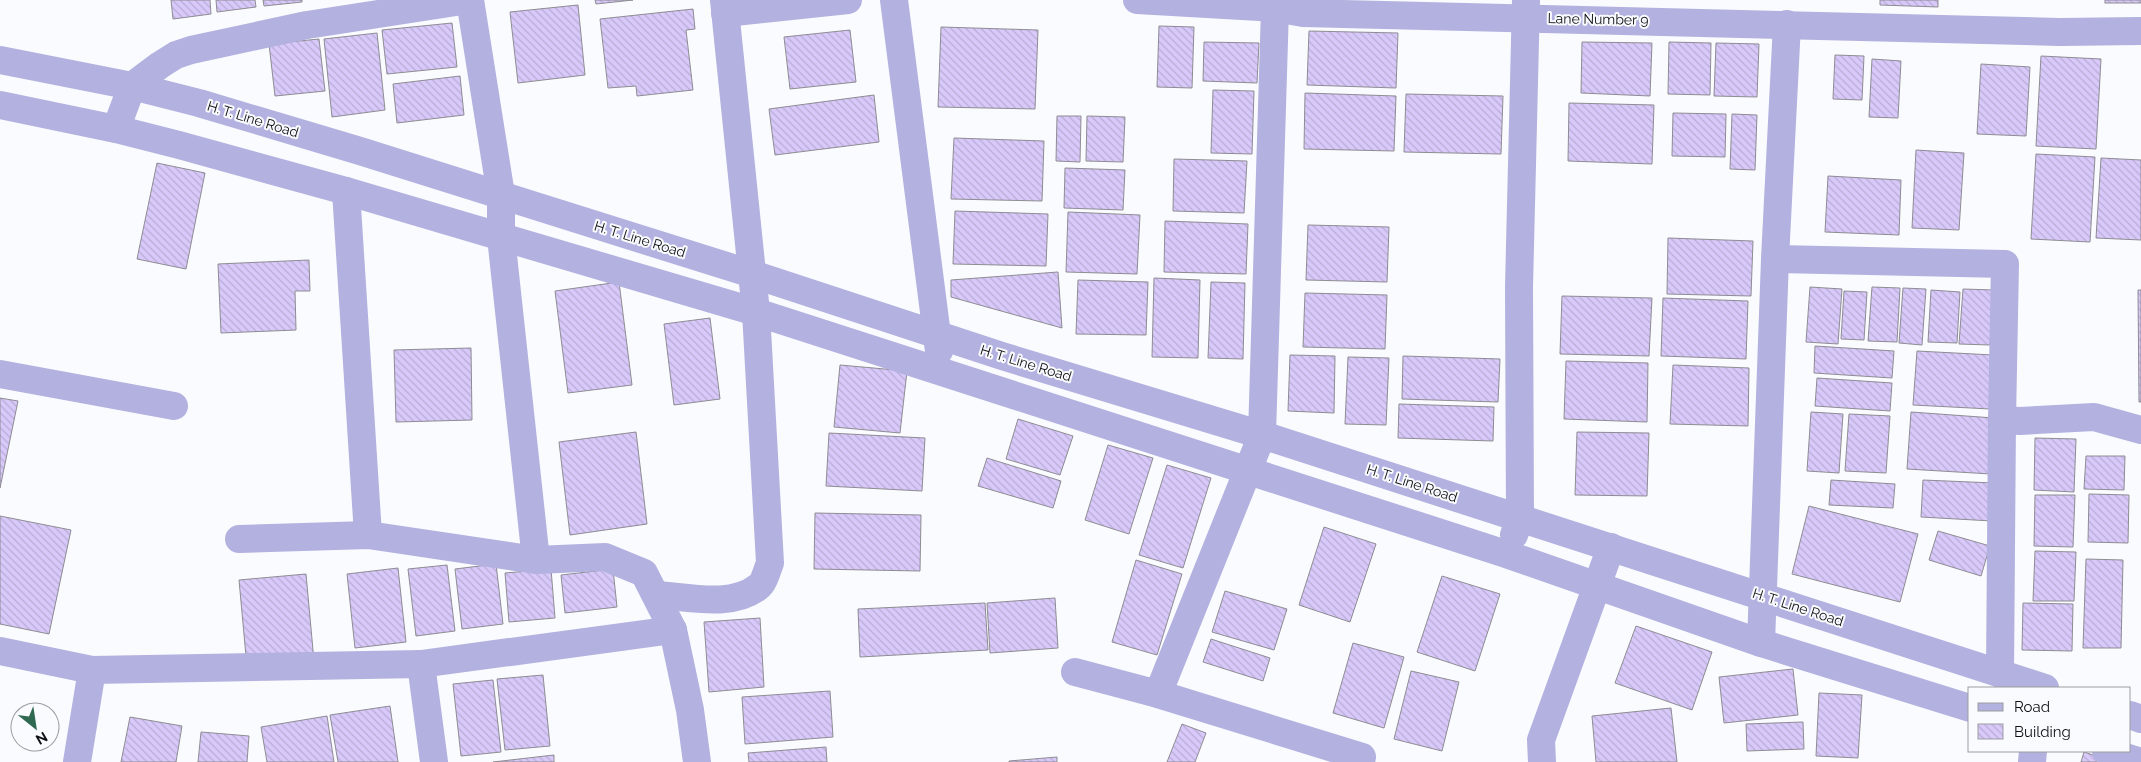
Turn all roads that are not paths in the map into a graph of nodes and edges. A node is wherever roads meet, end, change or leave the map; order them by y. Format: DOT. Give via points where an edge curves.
graph roads {
  1 [pos="470,0"];
  2 [pos="848,0"];
  3 [pos="894,0"];
  4 [pos="1137,0"];
  5 [pos="724,6"];
  6 [pos="1276,8"];
  7 [pos="1526,9"];
  8 [pos="1787,24"];
  9 [pos="2141,30"];
  10 [pos="0,60"];
  11 [pos="132,86"];
  12 [pos="0,105"];
  13 [pos="116,129"];
  14 [pos="346,191"];
  15 [pos="501,195"];
  16 [pos="501,237"];
  17 [pos="1775,259"];
  18 [pos="752,274"];
  19 [pos="756,312"];
  20 [pos="938,334"];
  21 [pos="939,371"];
  22 [pos="0,374"];
  23 [pos="174,406"];
  24 [pos="2002,420"];
  25 [pos="2141,430"];
  26 [pos="1262,435"];
  27 [pos="1248,470"];
  28 [pos="1520,518"];
  29 [pos="368,534"];
  30 [pos="240,539"];
  31 [pos="1612,547"];
  32 [pos="1506,554"];
  33 [pos="536,560"];
  34 [pos="1596,585"];
  35 [pos="657,595"];
  36 [pos="1764,596"];
  37 [pos="673,630"];
  38 [pos="1761,643"];
  39 [pos="0,650"];
  40 [pos="421,664"];
  41 [pos="92,670"];
  42 [pos="1075,672"];
  43 [pos="2000,674"];
  44 [pos="2042,687"];
  45 [pos="1158,694"];
  46 [pos="1968,707"];
  47 [pos="2109,752"];
  48 [pos="1362,757"];
  49 [pos="77,762"];
  50 [pos="434,762"];
  51 [pos="697,762"];
  52 [pos="1542,762"];
  53 [pos="2141,762"];
  1 -- 11 [label="street" via="307,25 190,50 176,55"];
  1 -- 15 [label="street"];
  2 -- 5 [label="street"];
  3 -- 20 [label="street"];
  4 -- 6 [label="street, Lane Number 9"];
  5 -- 18 [label="street"];
  6 -- 7 [label="street, Lane Number 9" via="1303,13"];
  6 -- 26 [label="street"];
  7 -- 8 [label="street, Lane Number 9"];
  7 -- 28 [label="street" via="1519,287"];
  8 -- 9 [label="street, Lane Number 9" via="2060,32"];
  8 -- 17 [label="street"];
  10 -- 11 [label="street, H. T. Line Road"];
  11 -- 13 [label="street"];
  11 -- 15 [label="street, H. T. Line Road" via="199,103"];
  12 -- 13 [label="street"];
  13 -- 14 [label="street"];
  14 -- 16 [label="street"];
  14 -- 29 [label="street"];
  15 -- 16 [label="street"];
  15 -- 18 [label="street, H. T. Line Road"];
  16 -- 19 [label="street"];
  16 -- 33 [label="street"];
  17 -- 24 [label="street" via="2006,264"];
  17 -- 36 [label="street"];
  18 -- 19 [label="street"];
  18 -- 20 [label="street, H. T. Line Road"];
  19 -- 21 [label="street"];
  19 -- 35 [label="street" via="770,563 760,586 742,597 718,599"];
  20 -- 21 [label="street"];
  20 -- 26 [label="street, H. T. Line Road"];
  21 -- 27 [label="street"];
  22 -- 23 [label="street"];
  24 -- 25 [label="street" via="2094,417"];
  24 -- 43 [label="street"];
  26 -- 27 [label="street"];
  26 -- 28 [label="street, H. T. Line Road"];
  27 -- 32 [label="street"];
  27 -- 45 [label="street"];
  28 -- 31 [label="street, H. T. Line Road"];
  28 -- 32 [label="street"];
  29 -- 30 [label="street"];
  29 -- 33 [label="street"];
  31 -- 34 [label="street"];
  31 -- 36 [label="street, H. T. Line Road"];
  32 -- 34 [label="street"];
  33 -- 35 [label="street" via="604,557 644,573"];
  34 -- 38 [label="street"];
  34 -- 52 [label="street" via="1541,740"];
  35 -- 37 [label="street"];
  36 -- 38 [label="street"];
  36 -- 43 [label="street, H. T. Line Road"];
  37 -- 40 [label="street"];
  37 -- 51 [label="street"];
  38 -- 46 [label="street"];
  39 -- 41 [label="street"];
  40 -- 41 [label="street"];
  40 -- 50 [label="street"];
  41 -- 49 [label="street"];
  42 -- 45 [label="street"];
  43 -- 44 [label="street, H. T. Line Road"];
  45 -- 48 [label="street"];
  47 -- 53 [label="street"];
}
